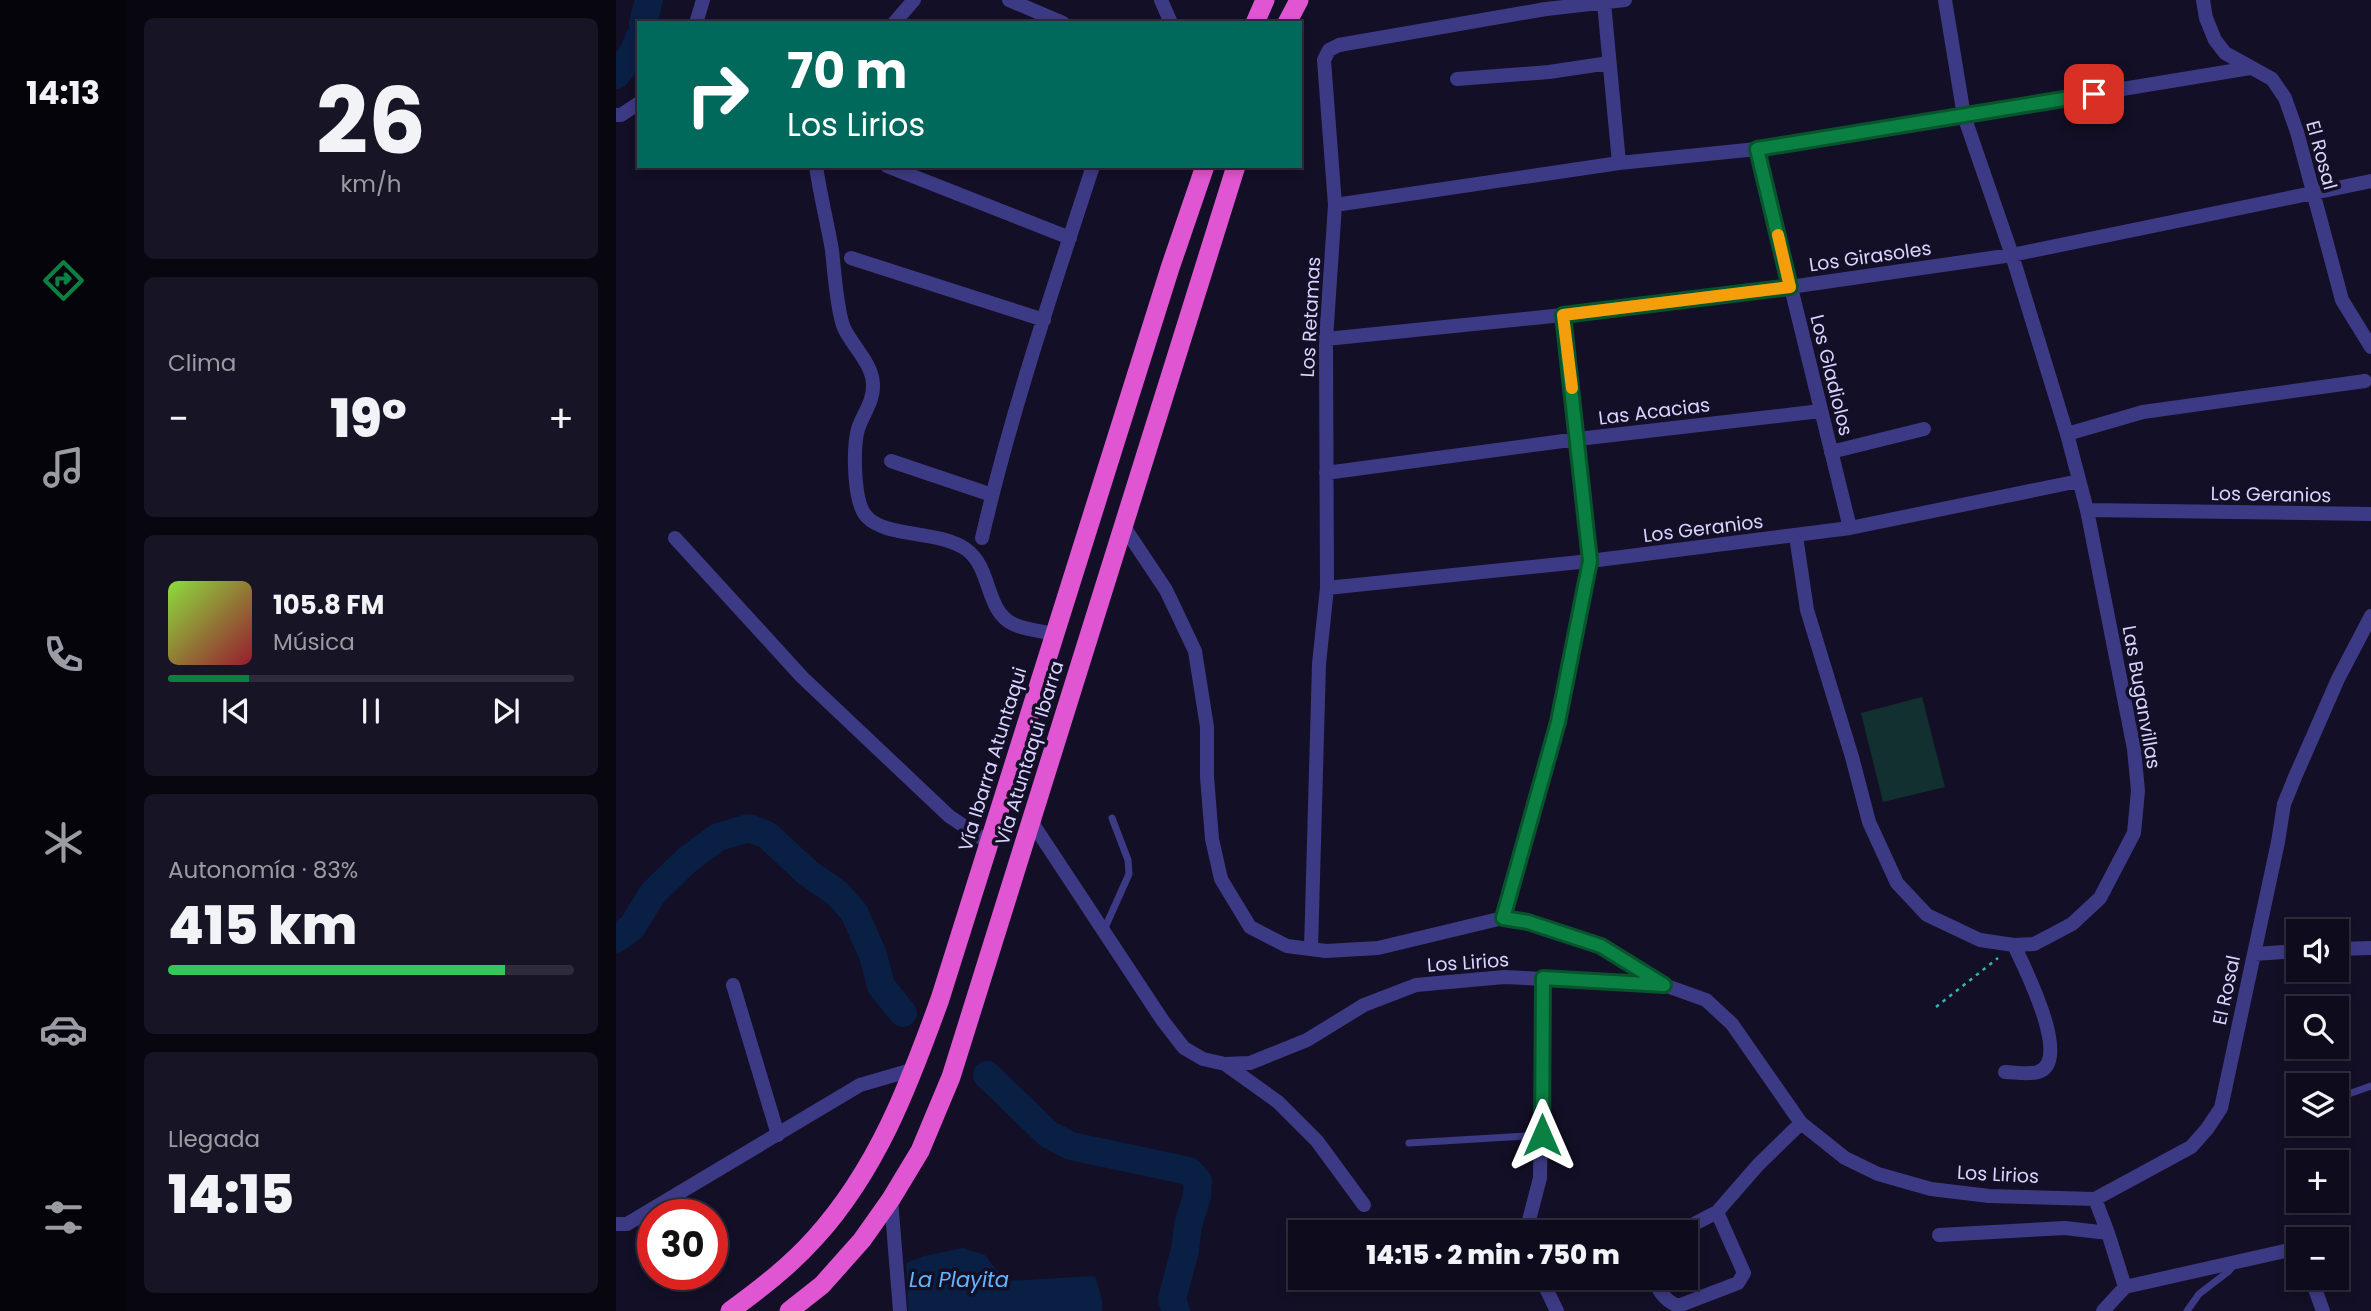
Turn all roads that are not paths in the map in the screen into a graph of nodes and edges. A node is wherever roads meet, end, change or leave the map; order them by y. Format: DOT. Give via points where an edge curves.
graph roads {
  1 [pos="703,0"];
  2 [pos="914,0"];
  3 [pos="1009,0"];
  4 [pos="1161,0"];
  5 [pos="1265,0"];
  6 [pos="1299,0"];
  7 [pos="1625,0"];
  8 [pos="1945,0"];
  9 [pos="2203,0"];
  10 [pos="1604,3"];
  11 [pos="1545,5"];
  12 [pos="697,21"];
  13 [pos="896,21"];
  14 [pos="1058,21"];
  15 [pos="1170,21"];
  16 [pos="1256,21"];
  17 [pos="1288,21"];
  18 [pos="1609,63"];
  19 [pos="2250,68"];
  20 [pos="1457,79"];
  21 [pos="637,104"];
  22 [pos="616,115"];
  23 [pos="1964,116"];
  24 [pos="1757,149"];
  25 [pos="1619,163"];
  26 [pos="816,168"];
  27 [pos="892,168"];
  28 [pos="1092,168"];
  29 [pos="1204,168"];
  30 [pos="1235,168"];
  31 [pos="2371,181"];
  32 [pos="2312,193"];
  33 [pos="1335,205"];
  34 [pos="1070,238"];
  35 [pos="2012,255"];
  36 [pos="851,258"];
  37 [pos="1790,287"];
  38 [pos="1563,315"];
  39 [pos="1044,320"];
  40 [pos="1326,339"];
  41 [pos="2371,347"];
  42 [pos="2365,381"];
  43 [pos="1821,411"];
  44 [pos="1924,429"];
  45 [pos="2067,434"];
  46 [pos="1578,439"];
  47 [pos="1831,452"];
  48 [pos="891,461"];
  49 [pos="1326,472"];
  50 [pos="2079,481"];
  51 [pos="992,495"];
  52 [pos="2087,510"];
  53 [pos="2371,514"];
  54 [pos="1124,527"];
  55 [pos="1850,528"];
  56 [pos="1796,536"];
  57 [pos="675,538"];
  58 [pos="982,538"];
  59 [pos="1590,561"];
  60 [pos="1327,588"];
  61 [pos="2371,616"];
  62 [pos="1055,634"];
  63 [pos="1112,818"];
  64 [pos="1031,821"];
  65 [pos="989,843"];
  66 [pos="1503,918"];
  67 [pos="1104,931"];
  68 [pos="2014,945"];
  69 [pos="2371,947"];
  70 [pos="2349,948"];
  71 [pos="1311,949"];
  72 [pos="2286,952"];
  73 [pos="2254,954"];
  74 [pos="1543,978"];
  75 [pos="733,985"];
  76 [pos="1664,985"];
  77 [pos="1225,1065"];
  78 [pos="915,1069"];
  79 [pos="2005,1072"];
  80 [pos="2371,1086"];
  81 [pos="2349,1094"];
  82 [pos="1801,1123"];
  83 [pos="778,1135"];
  84 [pos="1542,1135"];
  85 [pos="1409,1143"];
  86 [pos="891,1199"];
  87 [pos="2095,1199"];
  88 [pos="1364,1205"];
  89 [pos="1717,1212"];
  90 [pos="1529,1220"];
  91 [pos="617,1221"];
  92 [pos="1698,1222"];
  93 [pos="2108,1233"];
  94 [pos="1939,1235"];
  95 [pos="2286,1251"];
  96 [pos="2235,1262"];
  97 [pos="2125,1287"];
  98 [pos="1547,1290"];
  99 [pos="1659,1290"];
  100 [pos="2315,1290"];
  101 [pos="730,1311"];
  102 [pos="789,1311"];
  103 [pos="900,1311"];
  104 [pos="1557,1311"];
  105 [pos="2103,1311"];
  106 [pos="2187,1311"];
  107 [pos="2323,1311"];
  1 -- 12 [label="street"];
  2 -- 13 [label="street"];
  3 -- 14 [label="street"];
  4 -- 15 [label="street"];
  5 -- 16 [label="highway"];
  6 -- 17 [label="highway"];
  7 -- 10 [label="street"];
  8 -- 23 [label="street, Las Buganvillas"];
  9 -- 19 [label="street, El Rosal" via="2215,40 2225,54"];
  10 -- 11 [label="street"];
  10 -- 18 [label="street"];
  11 -- 33 [label="street, Los Retamas" via="1328,50 1324,60"];
  18 -- 20 [label="street"];
  18 -- 25 [label="street"];
  19 -- 23 [label="street"];
  19 -- 32 [label="street, El Rosal" via="2272,79 2285,98"];
  21 -- 22 [label="street"];
  23 -- 24 [label="street"];
  23 -- 35 [label="street, Las Buganvillas"];
  24 -- 25 [label="street"];
  24 -- 37 [label="street, Los Gladiolos"];
  25 -- 33 [label="street"];
  26 -- 62 [label="street" via="844,327 873,382 873,396 858,431 855,466 860,507 878,525 935,536 966,549 984,571 1001,615 1014,624"];
  27 -- 34 [label="street"];
  28 -- 34 [label="street"];
  29 -- 62 [label="highway, Vía Ibarra Atuntaqui"];
  30 -- 54 [label="highway, Via Atuntaqui Ibarra"];
  31 -- 32 [label="street, Los Girasoles"];
  32 -- 35 [label="street, Los Girasoles"];
  32 -- 41 [label="street, El Rosal" via="2342,300"];
  33 -- 40 [label="street, Los Retamas"];
  34 -- 39 [label="street"];
  35 -- 37 [label="street, Los Girasoles"];
  35 -- 45 [label="street, Las Buganvillas"];
  36 -- 39 [label="street"];
  37 -- 38 [label="street, Los Girasoles"];
  37 -- 43 [label="street, Los Gladiolos"];
  38 -- 40 [label="street, Los Girasoles"];
  38 -- 46 [label="street"];
  39 -- 51 [label="street"];
  40 -- 49 [label="street, Los Retamas"];
  42 -- 45 [label="street" via="2143,412"];
  43 -- 46 [label="street, Las Acacias"];
  43 -- 47 [label="street, Los Gladiolos"];
  44 -- 47 [label="street"];
  45 -- 50 [label="street, Las Buganvillas"];
  46 -- 49 [label="street, Las Acacias"];
  46 -- 59 [label="street"];
  47 -- 55 [label="street, Los Gladiolos"];
  48 -- 51 [label="street"];
  49 -- 60 [label="street, Los Retamas"];
  50 -- 52 [label="street, Las Buganvillas"];
  50 -- 55 [label="street, Los Geranios"];
  51 -- 58 [label="street"];
  52 -- 53 [label="street, Los Geranios"];
  52 -- 68 [label="street, Las Buganvillas" via="2134,748 2138,791 2134,832 2100,898 2072,924 2034,944"];
  54 -- 64 [label="highway, Via Atuntaqui Ibarra"];
  54 -- 71 [label="street" via="1166,590 1195,651 1207,727 1212,839 1221,879 1250,927 1287,946"];
  55 -- 56 [label="street, Los Geranios"];
  56 -- 59 [label="street, Los Geranios"];
  56 -- 68 [label="street, Las Buganvillas" via="1807,610 1869,822 1897,883 1927,915 1980,940"];
  57 -- 65 [label="street" via="802,677 949,816"];
  59 -- 60 [label="street, Los Geranios"];
  59 -- 66 [label="street" via="1558,722"];
  60 -- 71 [label="street, Los Retamas" via="1319,664"];
  61 -- 73 [label="street, El Rosal" via="2284,804"];
  62 -- 65 [label="highway, Vía Ibarra Atuntaqui"];
  63 -- 67 [label="lane" via="1129,874"];
  64 -- 67 [label="street, Los Lirios"];
  64 -- 86 [label="highway, Via Atuntaqui Ibarra" via="951,1077 920,1151"];
  65 -- 78 [label="highway, Vía Ibarra Atuntaqui"];
  66 -- 71 [label="street" via="1378,948"];
  66 -- 76 [label="street" via="1601,946"];
  67 -- 77 [label="street, Los Lirios" via="1184,1048"];
  68 -- 79 [label="street" via="2050,1032 2050,1058 2038,1072"];
  69 -- 70 [label="street"];
  72 -- 73 [label="street"];
  73 -- 87 [label="street, El Rosal" via="2221,1108 2191,1147"];
  74 -- 76 [label="street, Los Lirios"];
  74 -- 77 [label="street, Los Lirios" via="1416,985 1364,1005 1307,1040 1250,1063"];
  74 -- 84 [label="street"];
  75 -- 83 [label="street"];
  76 -- 82 [label="street, Los Lirios" via="1706,1000 1732,1024"];
  77 -- 88 [label="street" via="1278,1102 1317,1141"];
  78 -- 83 [label="street" via="860,1085"];
  78 -- 101 [label="highway, Vía Ibarra Atuntaqui" via="865,1173 815,1238 772,1280"];
  80 -- 81 [label="lane"];
  82 -- 87 [label="street, Los Lirios" via="1844,1158 1878,1174 1931,1189"];
  82 -- 89 [label="street"];
  83 -- 91 [label="street" via="627,1224"];
  84 -- 85 [label="lane"];
  84 -- 90 [label="street" via="1540,1178"];
  86 -- 102 [label="highway, Via Atuntaqui Ibarra" via="822,1285"];
  86 -- 103 [label="street"];
  87 -- 93 [label="street"];
  89 -- 92 [label="street"];
  89 -- 99 [label="street" via="1744,1273 1738,1283 1678,1306"];
  93 -- 94 [label="street" via="2065,1228"];
  93 -- 97 [label="street"];
  95 -- 96 [label="street"];
  96 -- 97 [label="street"];
  96 -- 106 [label="lane"];
  97 -- 105 [label="street"];
  98 -- 104 [label="street"];
  100 -- 107 [label="street"];
}
